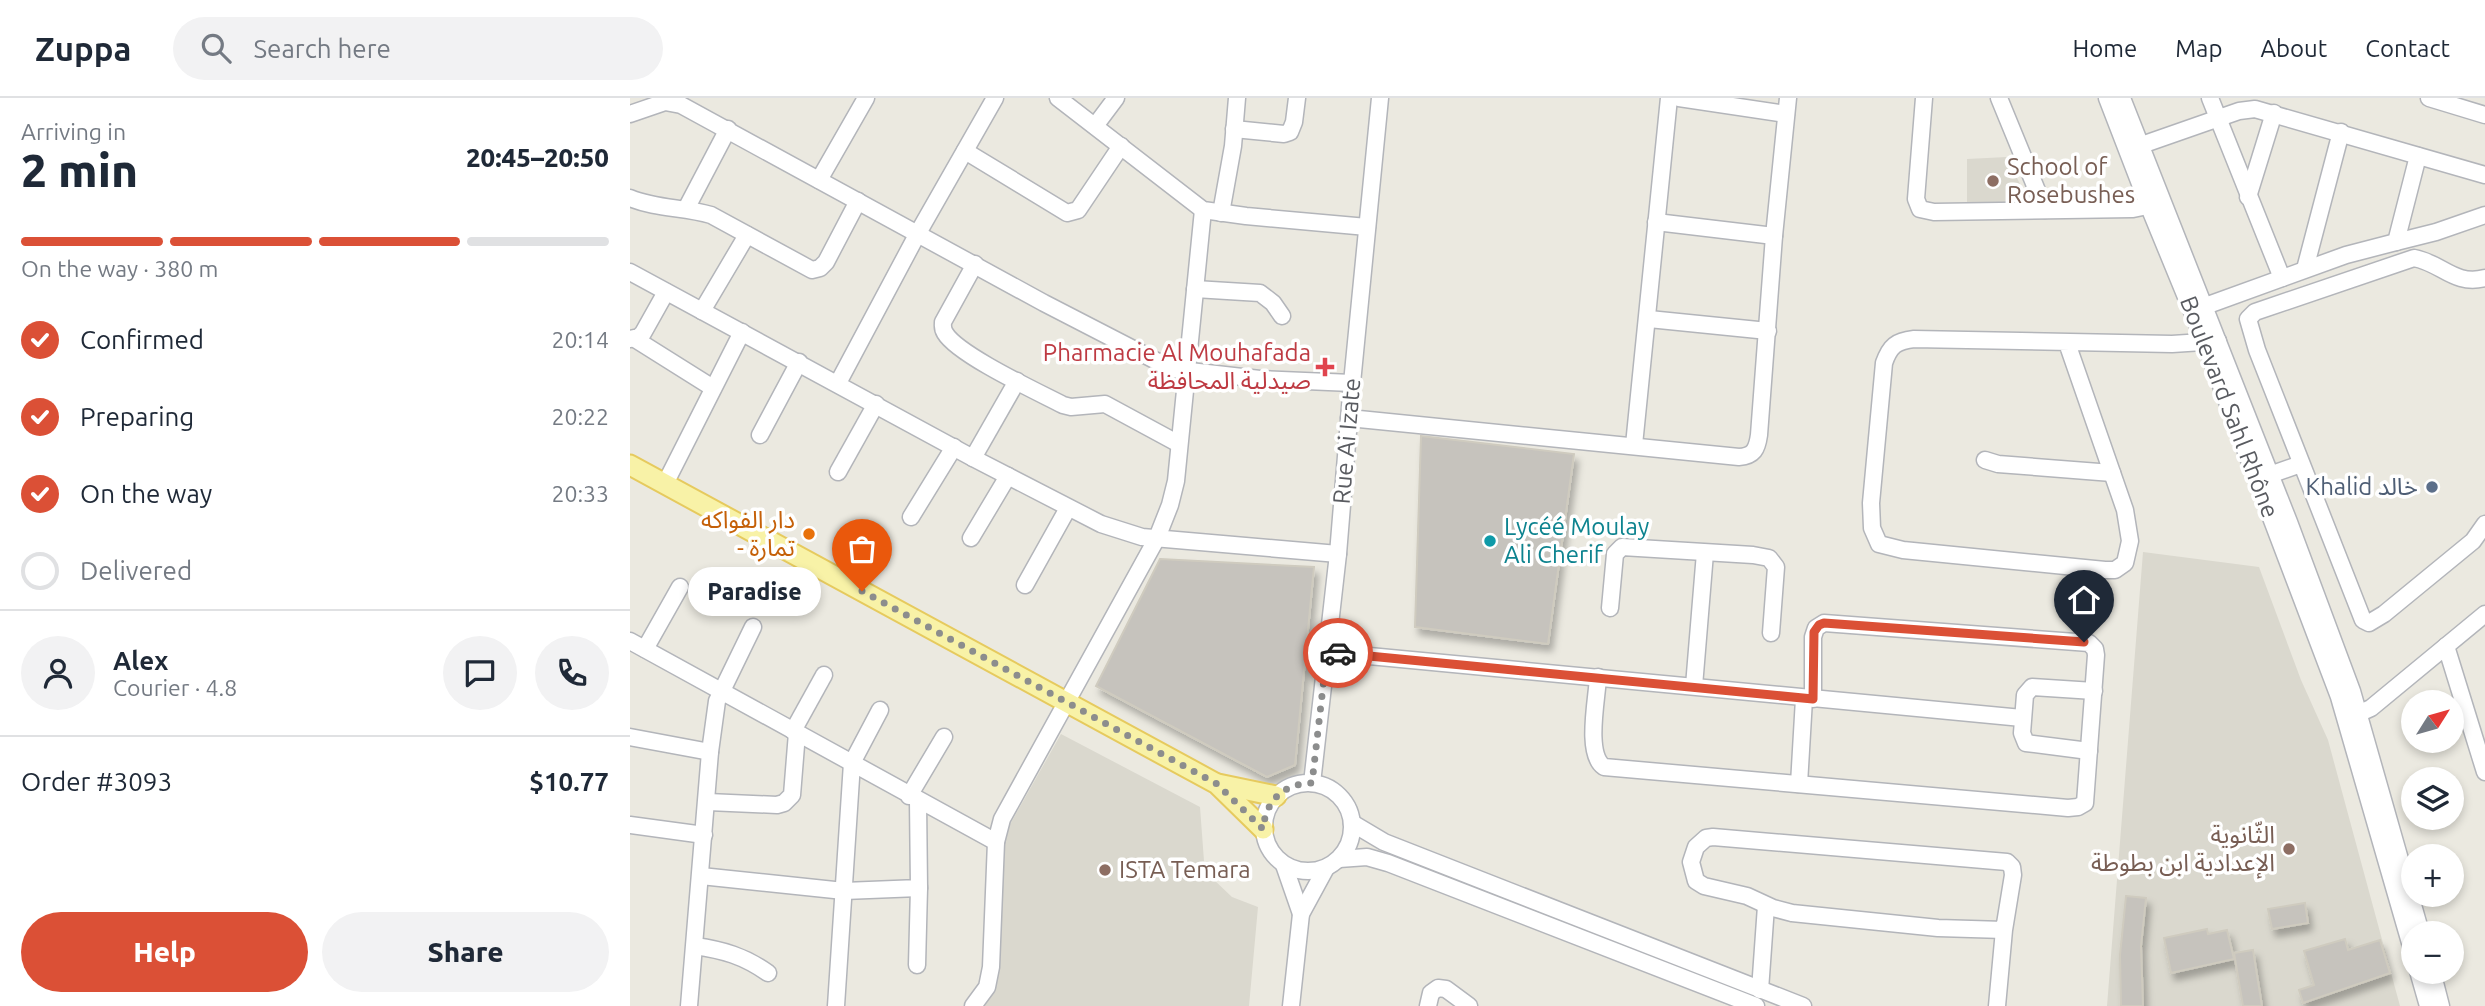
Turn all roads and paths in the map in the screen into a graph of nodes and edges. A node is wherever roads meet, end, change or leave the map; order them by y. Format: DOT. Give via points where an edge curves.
graph roads {
  1 [pos="866,98"];
  2 [pos="995,98"];
  3 [pos="1058,98"];
  4 [pos="1116,98"];
  5 [pos="1237,98"];
  6 [pos="1297,98"];
  7 [pos="1380,98"];
  8 [pos="1669,98"];
  9 [pos="1679,98"];
  10 [pos="1924,98"];
  11 [pos="2000,98"];
  12 [pos="2107,98"];
  13 [pos="2122,98"];
  14 [pos="2210,98"];
  15 [pos="2429,98"];
  16 [pos="2462,103"];
  17 [pos="1787,106"];
  18 [pos="2274,113"];
  19 [pos="630,114"];
  20 [pos="2485,115"];
  21 [pos="2219,118"];
  22 [pos="1096,126"];
  23 [pos="1234,129"];
  24 [pos="728,130"];
  25 [pos="2341,132"];
  26 [pos="1121,146"];
  27 [pos="2134,147"];
  28 [pos="965,151"];
  29 [pos="2418,156"];
  30 [pos="2485,175"];
  31 [pos="819,180"];
  32 [pos="2248,197"];
  33 [pos="630,198"];
  34 [pos="858,201"];
  35 [pos="2156,205"];
  36 [pos="686,209"];
  37 [pos="1203,209"];
  38 [pos="2045,210"];
  39 [pos="1221,213"];
  40 [pos="2485,215"];
  41 [pos="1656,222"];
  42 [pos="1367,228"];
  43 [pos="918,233"];
  44 [pos="747,235"];
  45 [pos="1774,236"];
  46 [pos="2396,242"];
  47 [pos="975,264"];
  48 [pos="2305,269"];
  49 [pos="630,272"];
  50 [pos="2282,278"];
  51 [pos="2485,278"];
  52 [pos="1195,289"];
  53 [pos="666,292"];
  54 [pos="2198,308"];
  55 [pos="702,311"];
  56 [pos="1282,316"];
  57 [pos="1649,319"];
  58 [pos="1768,331"];
  59 [pos="742,332"];
  60 [pos="633,339"];
  61 [pos="2211,341"];
  62 [pos="2067,343"];
  63 [pos="799,362"];
  64 [pos="1186,372"];
  65 [pos="1017,381"];
  66 [pos="838,383"];
  67 [pos="1352,383"];
  68 [pos="713,388"];
  69 [pos="876,404"];
  70 [pos="1349,418"];
  71 [pos="760,435"];
  72 [pos="1179,444"];
  73 [pos="1634,445"];
  74 [pos="954,447"];
  75 [pos="973,458"];
  76 [pos="1985,460"];
  77 [pos="2301,464"];
  78 [pos="630,465"];
  79 [pos="838,472"];
  80 [pos="2112,473"];
  81 [pos="1008,476"];
  82 [pos="2264,477"];
  83 [pos="664,484"];
  84 [pos="1068,508"];
  85 [pos="911,517"];
  86 [pos="2485,524"];
  87 [pos="971,538"];
  88 [pos="1157,538"];
  89 [pos="1705,553"];
  90 [pos="1338,554"];
  91 [pos="1025,585"];
  92 [pos="680,587"];
  93 [pos="1610,608"];
  94 [pos="2485,614"];
  95 [pos="753,627"];
  96 [pos="1771,633"];
  97 [pos="637,645"];
  98 [pos="2446,646"];
  99 [pos="1327,652"];
  100 [pos="824,675"];
  101 [pos="1598,677"];
  102 [pos="1694,687"];
  103 [pos="721,690"];
  104 [pos="2094,691"];
  105 [pos="1808,699"];
  106 [pos="1066,702"];
  107 [pos="880,710"];
  108 [pos="2353,716"];
  109 [pos="2022,718"];
  110 [pos="795,732"];
  111 [pos="630,737"];
  112 [pos="944,737"];
  113 [pos="2089,751"];
  114 [pos="710,752"];
  115 [pos="852,763"];
  116 [pos="2485,772"];
  117 [pos="1312,783"];
  118 [pos="1217,784"];
  119 [pos="1799,784"];
  120 [pos="1276,796"];
  121 [pos="914,799"];
  122 [pos="708,802"];
  123 [pos="1352,823"];
  124 [pos="630,825"];
  125 [pos="1263,829"];
  126 [pos="704,835"];
  127 [pos="996,842"];
  128 [pos="1332,863"];
  129 [pos="1284,865"];
  130 [pos="701,876"];
  131 [pos="919,888"];
  132 [pos="844,891"];
  133 [pos="1766,906"];
  134 [pos="1301,914"];
  135 [pos="2405,921"];
  136 [pos="2417,921"];
  137 [pos="2004,930"];
  138 [pos="695,946"];
  139 [pos="917,965"];
  140 [pos="768,973"];
  141 [pos="2422,984"];
  142 [pos="2435,984"];
  143 [pos="1758,998"];
  144 [pos="689,1006"];
  145 [pos="836,1006"];
  146 [pos="974,1006"];
  147 [pos="1291,1006"];
  148 [pos="1428,1006"];
  149 [pos="1469,1006"];
  150 [pos="1802,1006"];
  151 [pos="1997,1006"];
  152 [pos="2428,1006"];
  153 [pos="2441,1006"];
  1 -- 31 [label="street"];
  2 -- 28 [label="street"];
  3 -- 22 [label="street"];
  4 -- 22 [label="street"];
  5 -- 23 [label="street"];
  6 -- 23 [label="street" via="1290,132"];
  7 -- 42 [label="street, Rue Ai Izate"];
  8 -- 41 [label="street"];
  9 -- 17 [label="street"];
  10 -- 38 [label="street" via="1917,207 1934,212"];
  11 -- 38 [label="street"];
  12 -- 27 [label="street, Boulevard Sahl Rhône"];
  13 -- 27 [label="street, Boulevard Sahl Rhône"];
  14 -- 21 [label="street"];
  15 -- 16 [label="street"];
  16 -- 20 [label="street"];
  17 -- 45 [label="street"];
  18 -- 21 [label="street" via="2247,109"];
  18 -- 25 [label="street"];
  18 -- 32 [label="street"];
  19 -- 24 [label="street" via="666,102 681,104"];
  21 -- 27 [label="street"];
  21 -- 32 [label="street"];
  22 -- 26 [label="street"];
  23 -- 39 [label="street"];
  24 -- 31 [label="street"];
  24 -- 36 [label="street"];
  25 -- 29 [label="street"];
  25 -- 48 [label="street"];
  26 -- 28 [label="street" via="1073,213"];
  26 -- 37 [label="street"];
  27 -- 35 [label="street, Boulevard Sahl Rhône"];
  28 -- 43 [label="street"];
  29 -- 30 [label="street"];
  29 -- 46 [label="street"];
  31 -- 34 [label="street"];
  32 -- 50 [label="street"];
  33 -- 36 [label="street"];
  34 -- 43 [label="street"];
  34 -- 44 [label="street" via="826,262 816,270"];
  35 -- 38 [label="street"];
  35 -- 54 [label="street, Boulevard Sahl Rhône"];
  36 -- 44 [label="street" via="711,215"];
  37 -- 39 [label="street"];
  37 -- 52 [label="street"];
  39 -- 42 [label="street"];
  40 -- 46 [label="street"];
  41 -- 45 [label="street"];
  41 -- 57 [label="street"];
  42 -- 67 [label="street, Rue Ai Izate"];
  43 -- 47 [label="street"];
  43 -- 66 [label="street"];
  44 -- 55 [label="street"];
  45 -- 58 [label="street"];
  46 -- 48 [label="street"];
  47 -- 64 [label="street" via="1159,363"];
  47 -- 65 [label="street" via="943,328 967,353"];
  48 -- 50 [label="street"];
  49 -- 53 [label="street"];
  50 -- 54 [label="street"];
  51 -- 77 [label="street" via="2456,278 2431,262 2414,258 2249,316 2249,327"];
  52 -- 56 [label="street" via="1260,293"];
  52 -- 64 [label="street"];
  53 -- 55 [label="street"];
  53 -- 60 [label="street" via="643,334"];
  54 -- 61 [label="street, Boulevard Sahl Rhône"];
  55 -- 59 [label="street"];
  57 -- 58 [label="street"];
  57 -- 73 [label="street"];
  58 -- 73 [label="street" via="1759,435 1752,454 1739,457"];
  59 -- 63 [label="street"];
  59 -- 68 [label="street"];
  60 -- 68 [label="street"];
  61 -- 62 [label="street"];
  61 -- 82 [label="street, Boulevard Sahl Rhône"];
  62 -- 80 [label="street"];
  62 -- 80 [label="street" via="1914,339 1893,344 1884,363 1872,528 1880,544 1903,550 2115,570 2125,564 2130,541"];
  63 -- 66 [label="street"];
  63 -- 71 [label="street"];
  64 -- 67 [label="street"];
  64 -- 72 [label="street"];
  65 -- 72 [label="street" via="1063,405 1111,407"];
  65 -- 75 [label="street"];
  66 -- 69 [label="street"];
  67 -- 70 [label="street, Rue Ai Izate"];
  68 -- 83 [label="street"];
  69 -- 74 [label="street"];
  69 -- 79 [label="street"];
  70 -- 73 [label="street"];
  70 -- 90 [label="street, Rue Ai Izate"];
  72 -- 88 [label="street" via="1176,481"];
  74 -- 75 [label="street"];
  74 -- 85 [label="street"];
  75 -- 81 [label="street"];
  76 -- 80 [label="street"];
  77 -- 82 [label="street"];
  77 -- 86 [label="street" via="2366,622 2374,621 2451,560"];
  78 -- 83 [label="main road"];
  81 -- 84 [label="street"];
  81 -- 87 [label="street"];
  82 -- 108 [label="street, Boulevard Sahl Rhône"];
  82 -- 108 [label="street, Boulevard Sahl Rhône" via="2341,662"];
  83 -- 106 [label="main road"];
  84 -- 88 [label="street" via="1122,532"];
  84 -- 91 [label="street"];
  88 -- 90 [label="street"];
  88 -- 106 [label="street"];
  89 -- 93 [label="street" via="1619,548"];
  89 -- 96 [label="street" via="1753,555 1773,562 1777,573"];
  89 -- 102 [label="street"];
  90 -- 99 [label="street, Rue Ai Izate"];
  92 -- 97 [label="street"];
  94 -- 98 [label="street"];
  95 -- 103 [label="street"];
  97 -- 103 [label="street"];
  98 -- 108 [label="street" via="2371,708"];
  98 -- 116 [label="street"];
  99 -- 101 [label="street"];
  99 -- 117 [label="street, Rue Ai Izate"];
  100 -- 110 [label="street"];
  101 -- 102 [label="street"];
  101 -- 119 [label="street" via="1594,750 1604,767"];
  102 -- 105 [label="street"];
  103 -- 110 [label="street"];
  103 -- 114 [label="street"];
  104 -- 105 [label="street" via="2095,649 2084,642 1824,623 1814,632"];
  104 -- 109 [label="street" via="2032,687 2025,695"];
  104 -- 113 [label="street"];
  105 -- 109 [label="street"];
  105 -- 119 [label="street"];
  106 -- 118 [label="main road"];
  106 -- 127 [label="street" via="1002,819"];
  107 -- 115 [label="street"];
  108 -- 135 [label="street"];
  108 -- 136 [label="street"];
  109 -- 113 [label="street" via="2026,743"];
  110 -- 115 [label="street"];
  110 -- 122 [label="street" via="792,795 784,803"];
  111 -- 114 [label="street"];
  112 -- 121 [label="street"];
  113 -- 119 [label="street" via="2085,803 2074,808"];
  114 -- 122 [label="street"];
  115 -- 121 [label="street"];
  115 -- 132 [label="street"];
  117 -- 120 [label="street" via="1287,788"];
  117 -- 123 [label="street" via="1340,797"];
  118 -- 120 [label="main road"];
  118 -- 125 [label="main road"];
  120 -- 125 [label="street" via="1268,806"];
  121 -- 127 [label="street"];
  121 -- 131 [label="street"];
  122 -- 126 [label="street"];
  123 -- 128 [label="street" via="1347,849"];
  123 -- 143 [label="street" via="1384,842"];
  124 -- 126 [label="street"];
  125 -- 129 [label="street" via="1266,843"];
  126 -- 130 [label="street"];
  127 -- 146 [label="street" via="991,967 987,987"];
  128 -- 129 [label="street" via="1311,872"];
  128 -- 134 [label="street"];
  128 -- 143 [label="street" via="1367,858 1388,863"];
  129 -- 134 [label="street"];
  130 -- 132 [label="street"];
  130 -- 138 [label="street"];
  131 -- 132 [label="street"];
  131 -- 139 [label="street"];
  132 -- 145 [label="street"];
  133 -- 137 [label="street" via="1792,913 1938,928"];
  133 -- 137 [label="street" via="1700,884 1691,862 1696,847 1713,837 2002,861 2013,870"];
  133 -- 143 [label="street"];
  134 -- 147 [label="street"];
  137 -- 151 [label="street"];
  138 -- 140 [label="street" via="728,951"];
  138 -- 144 [label="street"];
  141 -- 152 [label="street"];
  142 -- 153 [label="street"];
  143 -- 150 [label="street"];
  148 -- 149 [label="street" via="1431,993 1438,988"];
}
